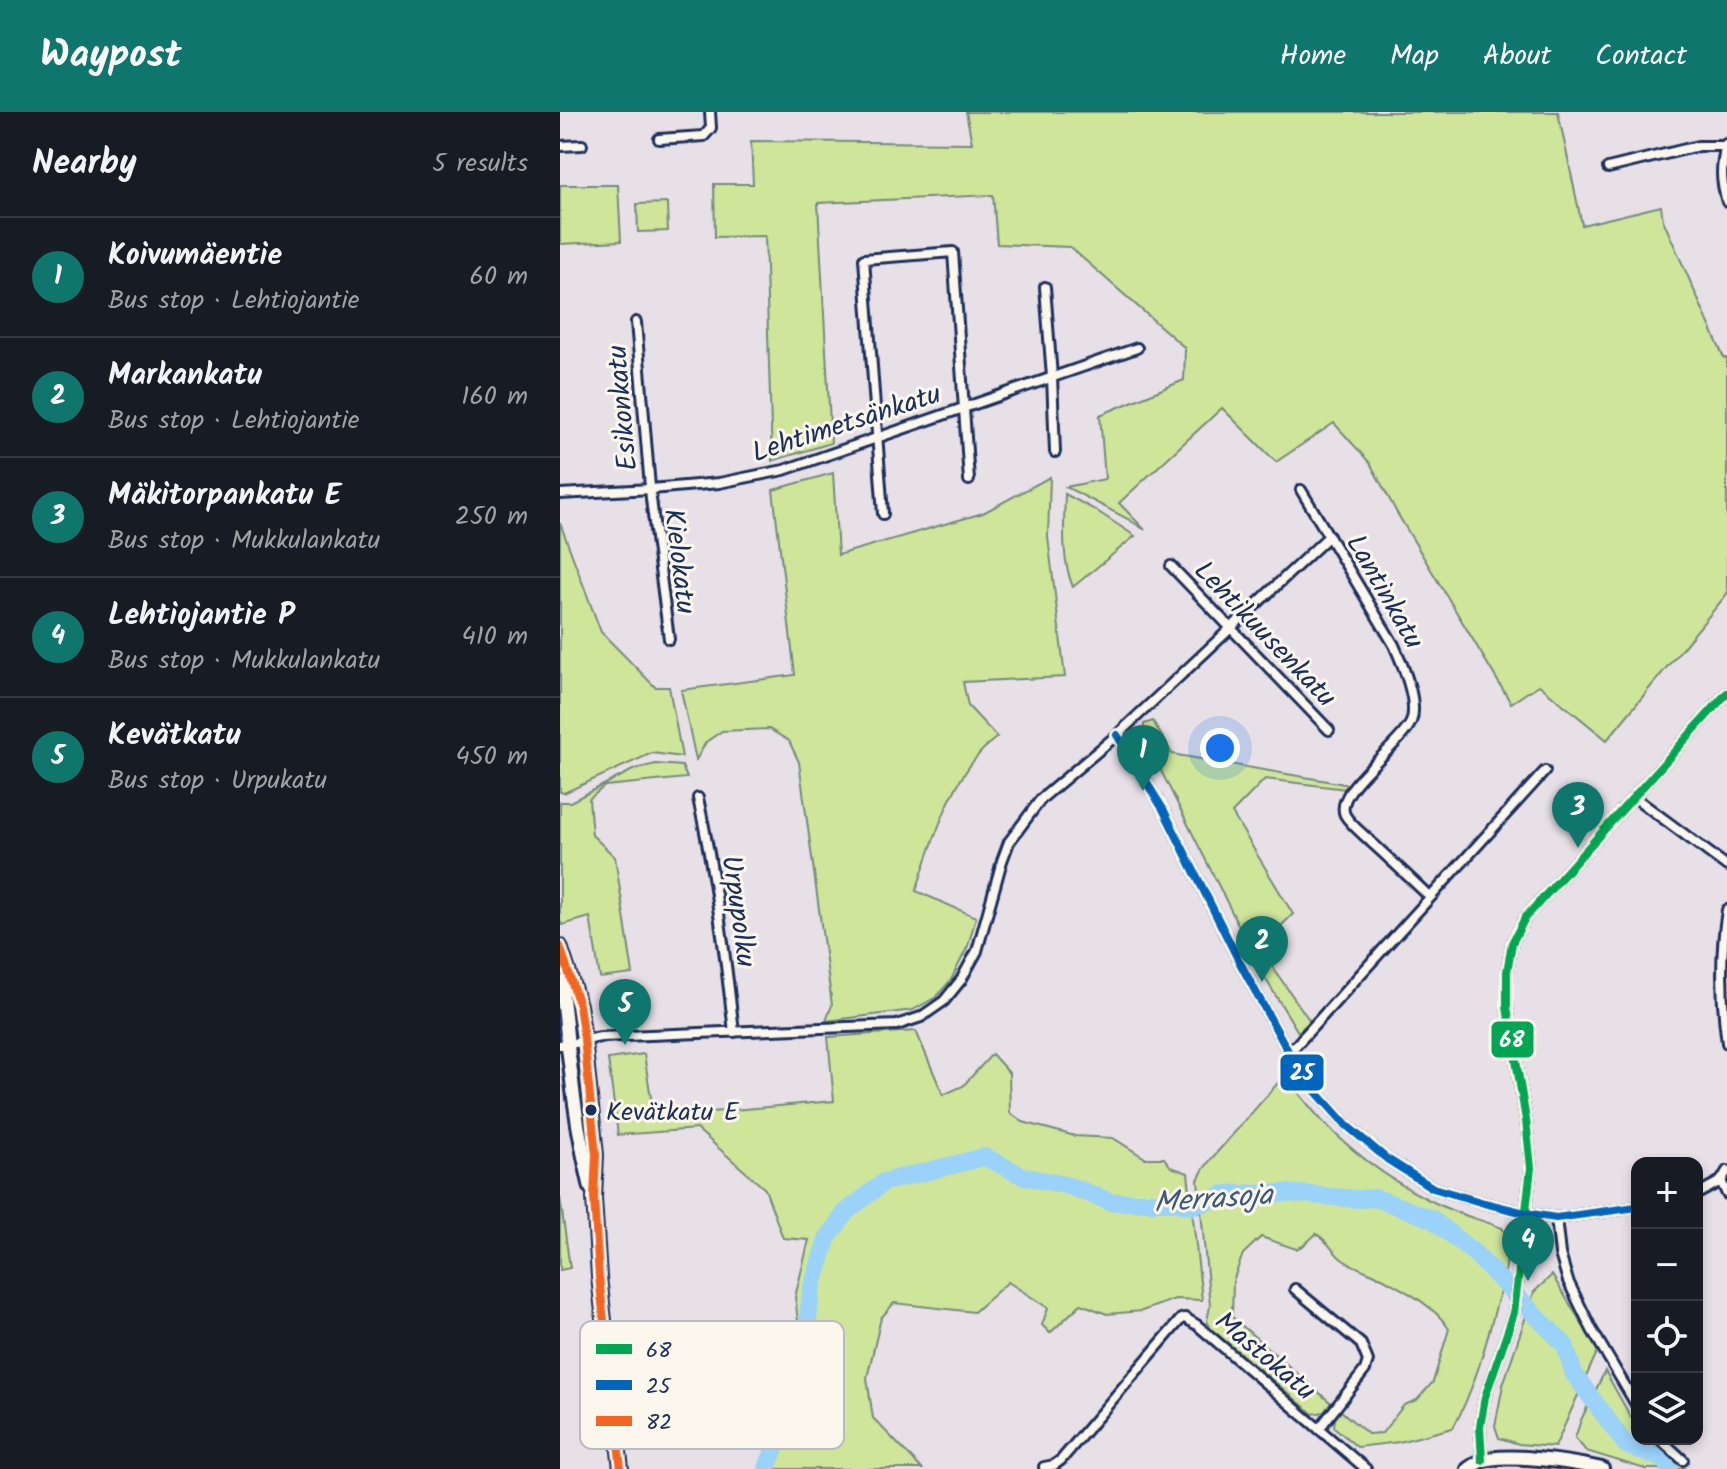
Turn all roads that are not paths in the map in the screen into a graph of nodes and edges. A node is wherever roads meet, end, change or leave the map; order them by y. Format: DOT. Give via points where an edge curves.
graph roads {
  1 [pos="710,112"];
  2 [pos="659,139"];
  3 [pos="1726,144"];
  4 [pos="582,145"];
  5 [pos="560,146"];
  6 [pos="1608,168"];
  7 [pos="1727,202"];
  8 [pos="1045,287"];
  9 [pos="636,322"];
  10 [pos="1137,348"];
  11 [pos="1052,377"];
  12 [pos="965,406"];
  13 [pos="876,438"];
  14 [pos="1055,452"];
  15 [pos="969,480"];
  16 [pos="651,489"];
  17 [pos="1301,490"];
  18 [pos="560,494"];
  19 [pos="883,514"];
  20 [pos="1329,536"];
  21 [pos="1171,566"];
  22 [pos="1231,629"];
  23 [pos="669,639"];
  24 [pos="1727,693"];
  25 [pos="1329,730"];
  26 [pos="1117,735"];
  27 [pos="1545,771"];
  28 [pos="1634,797"];
  29 [pos="698,798"];
  30 [pos="1727,866"];
  31 [pos="1430,897"];
  32 [pos="1727,910"];
  33 [pos="560,946"];
  34 [pos="560,982"];
  35 [pos="734,1032"];
  36 [pos="564,1039"];
  37 [pos="584,1039"];
  38 [pos="1727,1043"];
  39 [pos="1289,1053"];
  40 [pos="1727,1171"];
  41 [pos="1721,1181"];
  42 [pos="1703,1191"];
  43 [pos="1727,1194"];
  44 [pos="594,1198"];
  45 [pos="1631,1208"];
  46 [pos="1525,1213"];
  47 [pos="1556,1218"];
  48 [pos="1295,1289"];
  49 [pos="604,1321"];
  50 [pos="1631,1396"];
  51 [pos="1319,1429"];
  52 [pos="1667,1445"];
  53 [pos="619,1449"];
  54 [pos="1482,1460"];
  55 [pos="1683,1460"];
  56 [pos="1044,1467"];
  57 [pos="621,1469"];
  58 [pos="1366,1469"];
  59 [pos="1468,1469"];
  60 [pos="1602,1469"];
  1 -- 2 [label="street" via="711,128 704,136"];
  3 -- 6 [label="street"];
  3 -- 7 [label="street" via="1721,168"];
  4 -- 5 [label="street"];
  8 -- 11 [label="street"];
  9 -- 16 [label="street, Esikonkatu"];
  10 -- 11 [label="street, Lehtimetsänkatu"];
  11 -- 12 [label="street, Lehtimetsänkatu"];
  11 -- 14 [label="street"];
  12 -- 13 [label="street, Lehtimetsänkatu"];
  12 -- 13 [label="street" via="953,252 864,259"];
  12 -- 15 [label="street"];
  13 -- 16 [label="street, Lehtimetsänkatu" via="784,470"];
  13 -- 19 [label="street"];
  16 -- 18 [label="street, Lehtimetsänkatu"];
  16 -- 23 [label="street, Kielokatu"];
  17 -- 20 [label="street, Lantinkatu"];
  20 -- 22 [label="street"];
  20 -- 31 [label="street, Lantinkatu" via="1394,645 1405,669 1413,712 1394,746 1366,772 1343,805 1345,814"];
  21 -- 22 [label="street, Lehtikuusenkatu"];
  22 -- 25 [label="street, Lehtikuusenkatu"];
  22 -- 26 [label="street"];
  24 -- 28 [label="street"];
  26 -- 35 [label="street" via="1041,799 1009,842 977,951 944,1001 897,1025"];
  26 -- 39 [label="street" via="1163,809"];
  27 -- 31 [label="street"];
  28 -- 30 [label="street"];
  28 -- 46 [label="street" via="1525,918 1512,943 1507,1007 1530,1156"];
  29 -- 35 [label="street, Urpupolku"];
  31 -- 39 [label="street"];
  32 -- 38 [label="street"];
  33 -- 37 [label="street"];
  34 -- 36 [label="street" via="566,1007"];
  35 -- 37 [label="street"];
  36 -- 37 [label="street"];
  36 -- 44 [label="street"];
  37 -- 44 [label="street" via="596,1155"];
  39 -- 46 [label="street" via="1346,1125 1387,1159 1433,1188"];
  40 -- 41 [label="street"];
  41 -- 42 [label="street"];
  41 -- 43 [label="street"];
  44 -- 49 [label="street"];
  45 -- 47 [label="street"];
  46 -- 47 [label="street"];
  46 -- 54 [label="street" via="1514,1313 1485,1397"];
  47 -- 50 [label="street" via="1568,1281"];
  48 -- 51 [label="street" via="1361,1344 1368,1361"];
  51 -- 56 [label="street, Mastokatu" via="1185,1318 1061,1460"];
  51 -- 58 [label="street, Mastokatu"];
  52 -- 55 [label="street"];
  53 -- 57 [label="street"];
  54 -- 59 [label="street"];
  54 -- 60 [label="street" via="1551,1460"];
}
